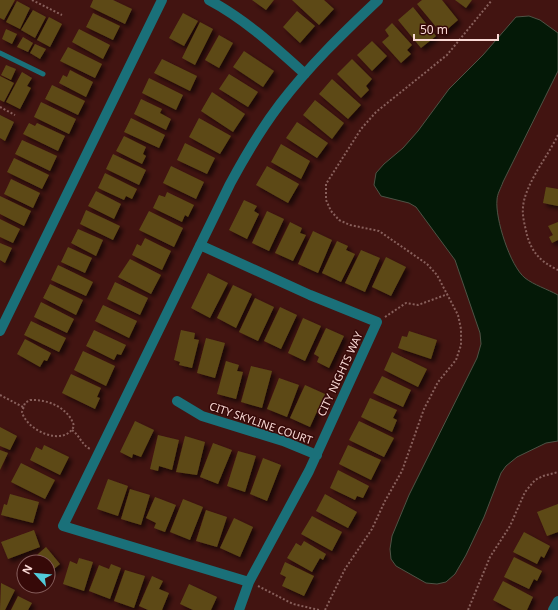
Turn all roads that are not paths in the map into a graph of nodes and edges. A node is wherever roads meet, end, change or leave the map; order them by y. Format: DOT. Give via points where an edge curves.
graph roads {
  1 [pos="162,0"];
  2 [pos="209,0"];
  3 [pos="378,0"];
  4 [pos="0,53"];
  5 [pos="43,74"];
  6 [pos="305,74"];
  7 [pos="200,245"];
  8 [pos="0,331"];
  9 [pos="177,401"];
  10 [pos="317,455"];
  11 [pos="249,582"];
  12 [pos="558,601"];
  13 [pos="239,610"];
  14 [pos="553,610"];
  1 -- 8 [label="street"];
  2 -- 6 [label="street" via="242,21"];
  3 -- 6 [label="street"];
  4 -- 5 [label="lane"];
  6 -- 7 [label="street" via="253,142"];
  7 -- 10 [label="street, CITY NIGHTS WAY" via="310,295 378,322"];
  7 -- 11 [label="street" via="63,526"];
  9 -- 10 [label="street, CITY SKYLINE COURT" via="202,416 283,440"];
  10 -- 11 [label="street, CITY NIGHTS WAY"];
  11 -- 13 [label="street, CITY NIGHTS WAY"];
  12 -- 14 [label="street"];
}
